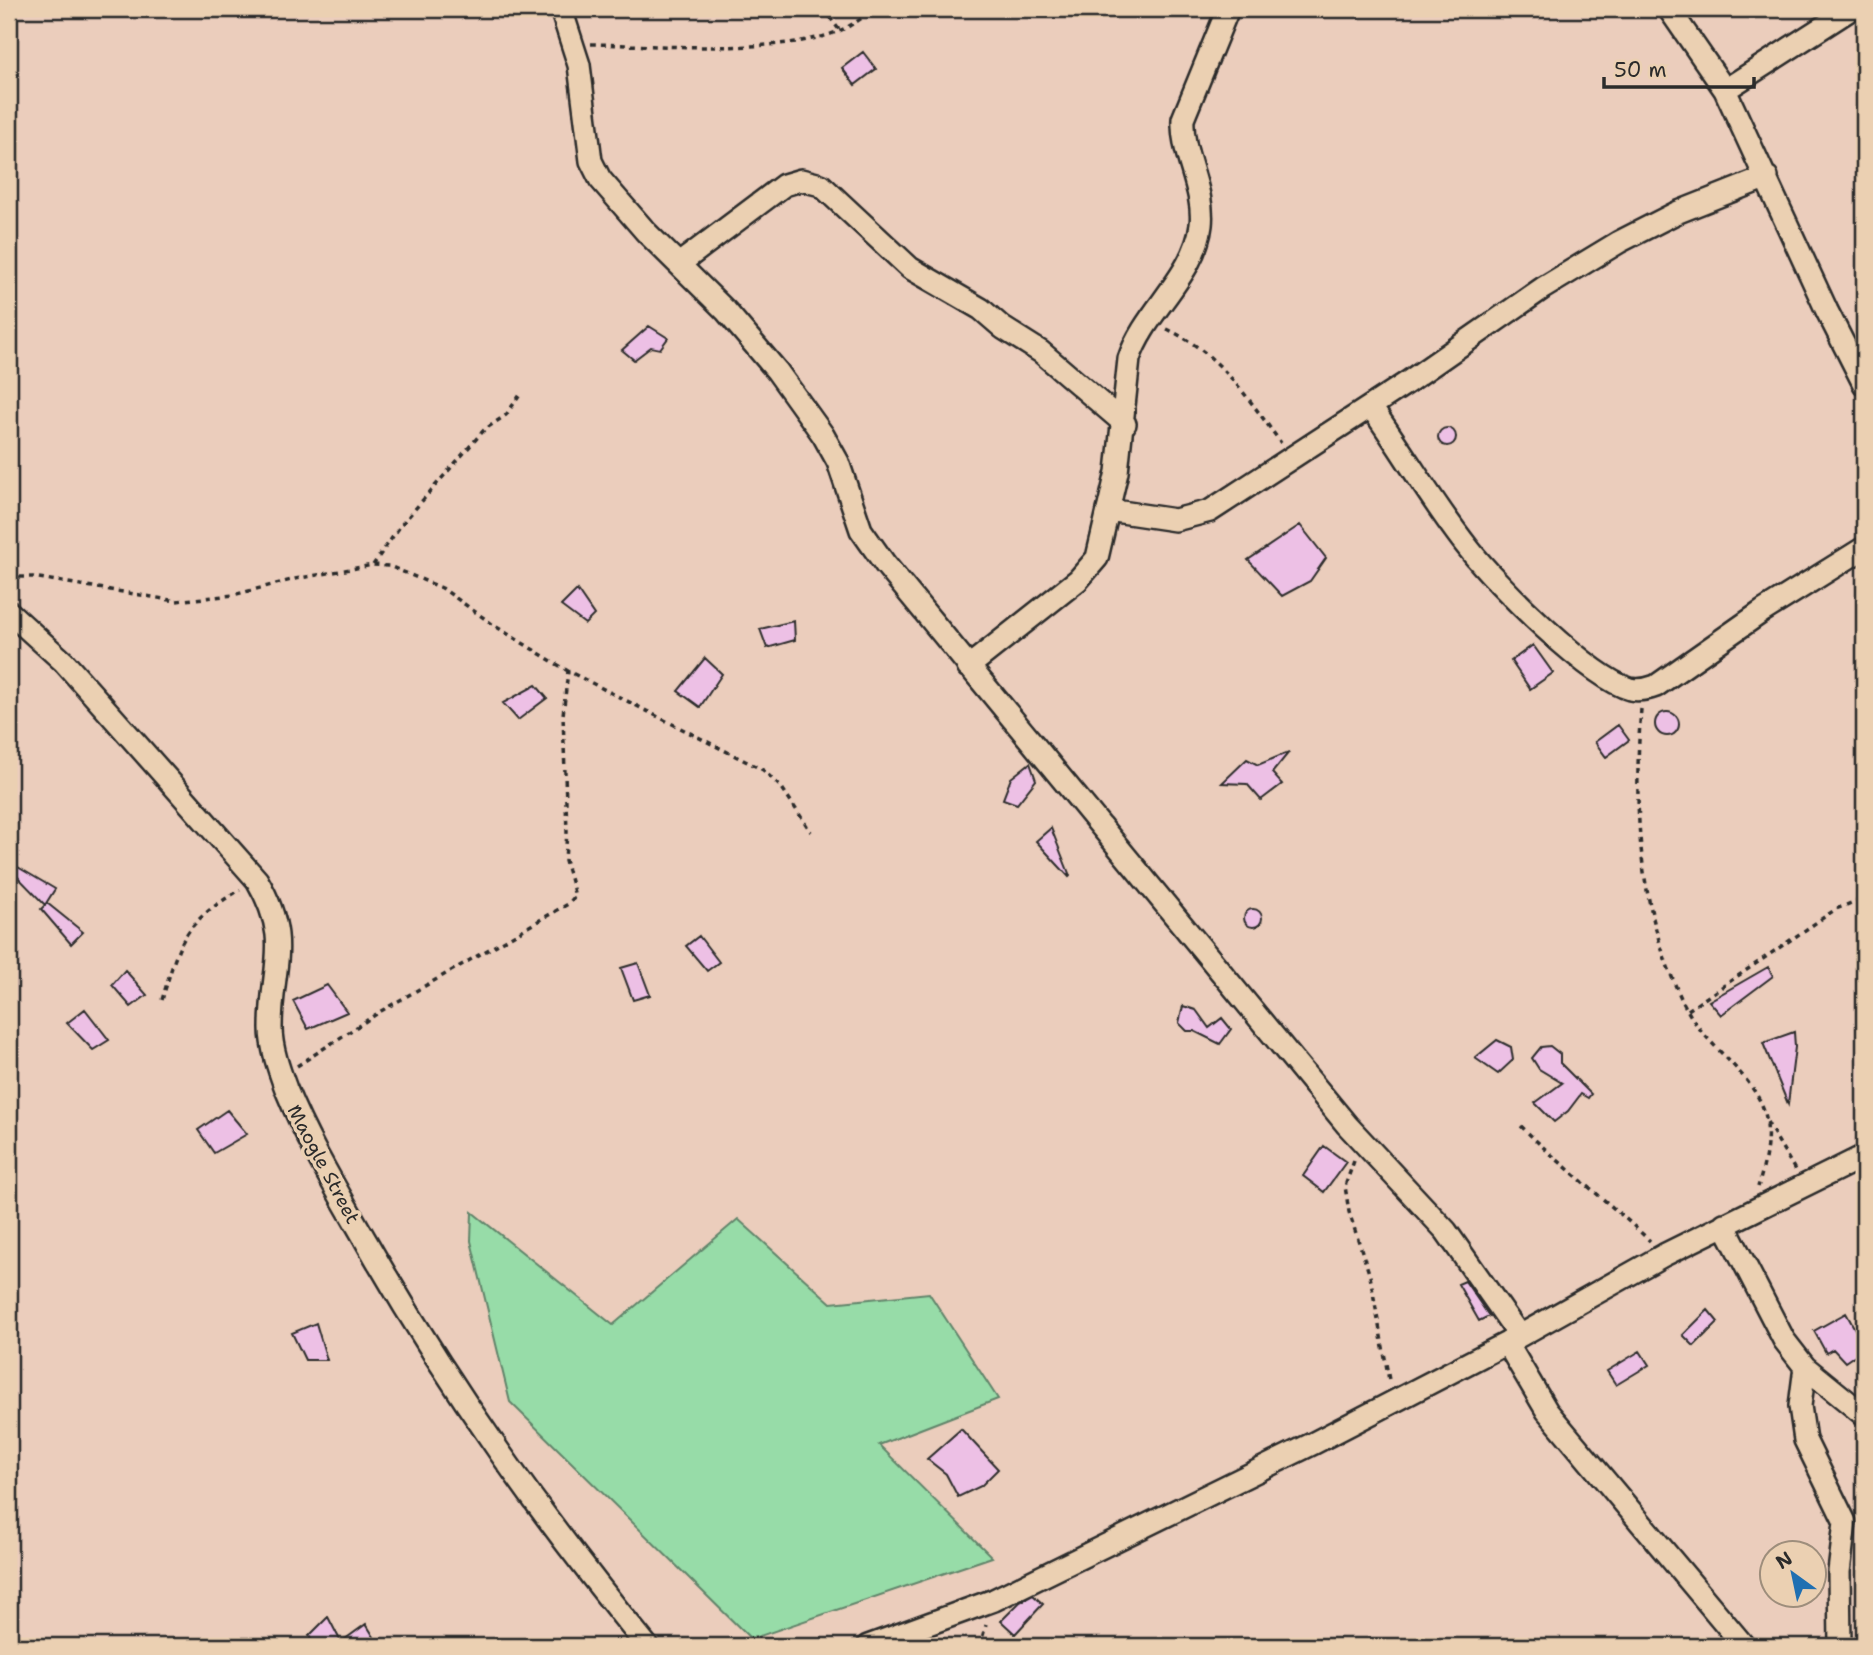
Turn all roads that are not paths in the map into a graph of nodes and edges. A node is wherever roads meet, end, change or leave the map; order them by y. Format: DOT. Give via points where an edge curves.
graph roads {
  1 [pos="561,9"];
  2 [pos="1228,9"];
  3 [pos="1669,9"];
  4 [pos="1851,9"];
  5 [pos="1725,90"];
  6 [pos="1768,177"];
  7 [pos="679,264"];
  8 [pos="1864,384"];
  9 [pos="1371,407"];
  10 [pos="1125,424"];
  11 [pos="1108,510"];
  12 [pos="1864,548"];
  13 [pos="9,612"];
  14 [pos="968,667"];
  15 [pos="1864,1156"];
  16 [pos="1724,1224"];
  17 [pos="1513,1339"];
  18 [pos="1805,1367"];
  19 [pos="1864,1415"];
  20 [pos="647,1646"];
  21 [pos="868,1646"];
  22 [pos="1744,1646"];
  23 [pos="1840,1646"];
  1 -- 7 [label="street" via="579,65 591,161 600,180"];
  2 -- 10 [label="street" via="1183,119 1182,132 1202,209 1201,228 1192,252 1135,342 1129,359"];
  3 -- 5 [label="street"];
  4 -- 5 [label="street"];
  5 -- 6 [label="street"];
  6 -- 8 [label="street"];
  6 -- 9 [label="street" via="1676,213 1619,242 1542,288"];
  7 -- 10 [label="street" via="784,185 801,180 821,185 910,268 981,309 1041,352"];
  7 -- 14 [label="street" via="760,351 823,435 838,462 861,530"];
  9 -- 11 [label="street" via="1210,511 1175,520"];
  9 -- 12 [label="street" via="1469,549 1515,598 1600,673 1629,689 1643,690 1665,680"];
  10 -- 11 [label="street"];
  11 -- 14 [label="street" via="1097,558 1078,580"];
  13 -- 20 [label="street, Maogle Street" via="64,662 257,880 278,926 271,1029 281,1077 303,1131 463,1403 541,1513"];
  14 -- 17 [label="street" via="1363,1142 1446,1231"];
  15 -- 16 [label="street"];
  16 -- 17 [label="street"];
  16 -- 18 [label="street" via="1784,1340"];
  17 -- 21 [label="street" via="994,1600"];
  17 -- 22 [label="street" via="1547,1412"];
  18 -- 19 [label="street"];
  18 -- 23 [label="street" via="1800,1406 1805,1440 1845,1522 1839,1572"];
}
